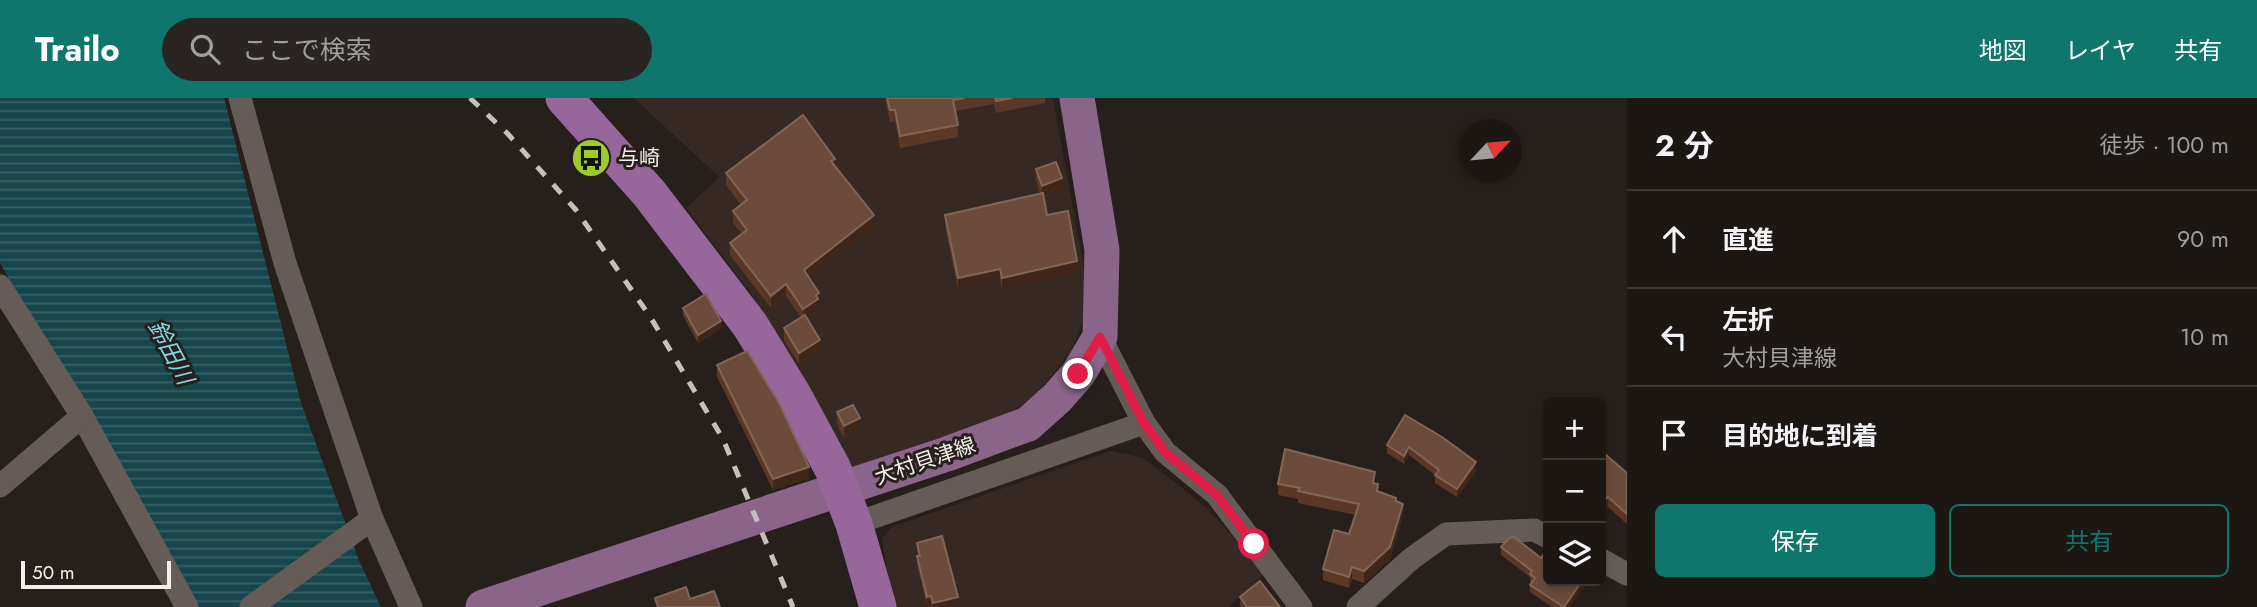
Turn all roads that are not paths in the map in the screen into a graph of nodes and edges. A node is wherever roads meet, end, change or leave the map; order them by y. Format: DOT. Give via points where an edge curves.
graph roads {
  1 [pos="240,98"];
  2 [pos="564,98"];
  3 [pos="1077,98"];
  4 [pos="0,286"];
  5 [pos="1100,337"];
  6 [pos="82,416"];
  7 [pos="1144,423"];
  8 [pos="0,486"];
  9 [pos="854,524"];
  10 [pos="365,525"];
  11 [pos="1543,534"];
  12 [pos="1606,563"];
  13 [pos="1627,574"];
  14 [pos="187,607"];
  15 [pos="251,607"];
  16 [pos="411,607"];
  17 [pos="484,607"];
  18 [pos="877,607"];
  19 [pos="1301,607"];
  20 [pos="1358,607"];
  1 -- 10 [label="street"];
  2 -- 9 [label="highway" via="649,193 750,325 833,469"];
  3 -- 5 [label="main road, 大村貝津線" via="1102,250"];
  4 -- 6 [label="street"];
  5 -- 7 [label="street"];
  5 -- 17 [label="main road, 大村貝津線" via="1078,374 1028,424"];
  6 -- 8 [label="street"];
  6 -- 14 [label="street"];
  7 -- 9 [label="street"];
  7 -- 19 [label="street" via="1165,452 1217,495"];
  9 -- 18 [label="highway"];
  10 -- 15 [label="street"];
  10 -- 16 [label="street"];
  11 -- 20 [label="street" via="1534,530 1446,534"];
  12 -- 13 [label="street"];
}
